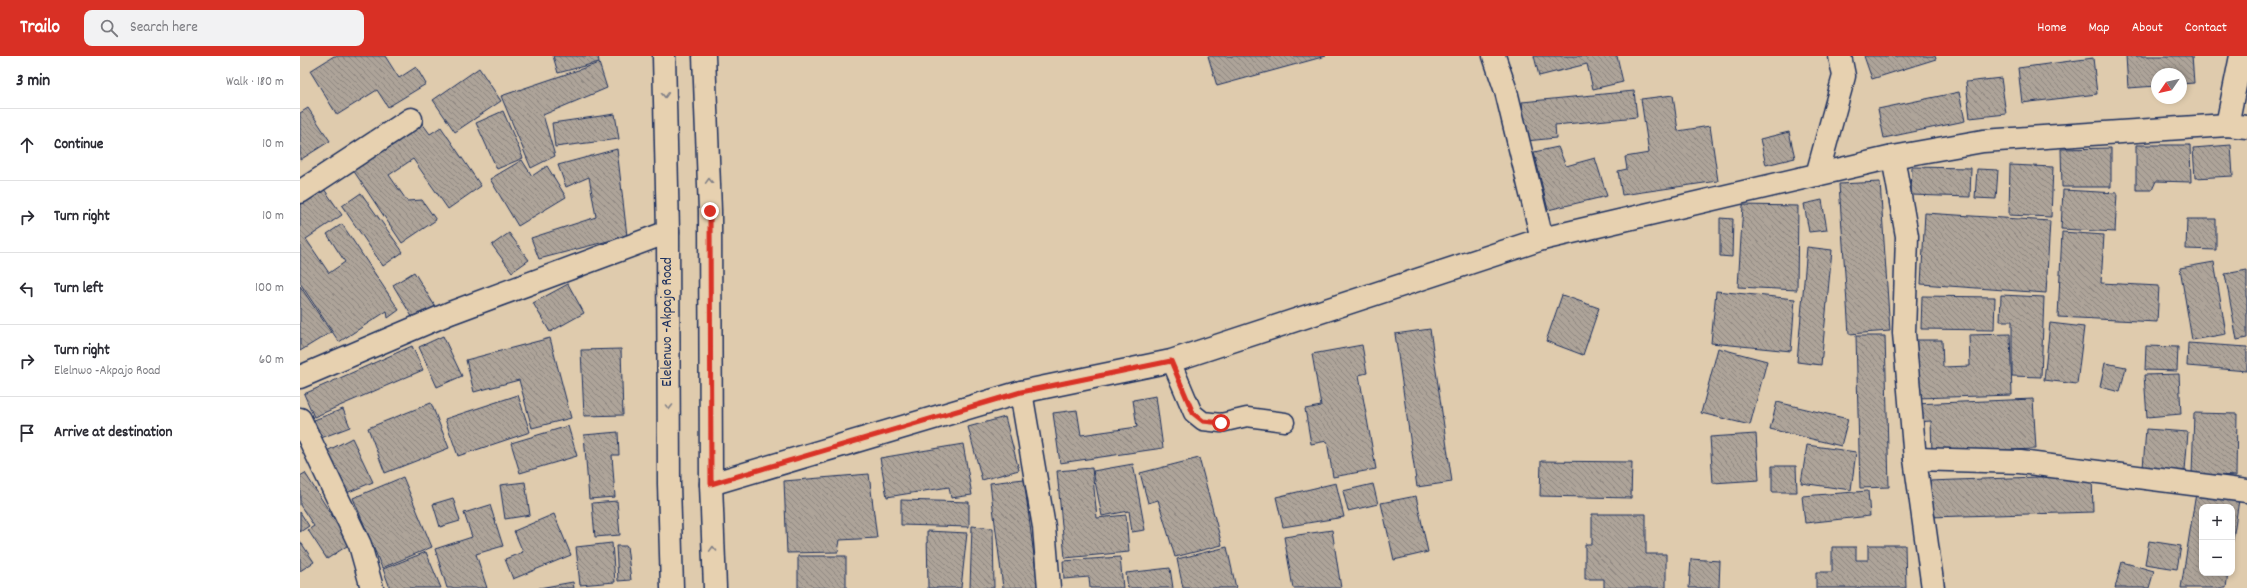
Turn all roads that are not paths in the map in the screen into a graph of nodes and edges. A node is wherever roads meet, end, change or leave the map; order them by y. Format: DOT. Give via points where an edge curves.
graph roads {
  1 [pos="664,56"];
  2 [pos="704,56"];
  3 [pos="1494,56"];
  4 [pos="1840,56"];
  5 [pos="2241,56"];
  6 [pos="411,119"];
  7 [pos="2237,126"];
  8 [pos="1893,157"];
  9 [pos="1817,175"];
  10 [pos="300,192"];
  11 [pos="668,232"];
  12 [pos="1542,239"];
  13 [pos="1171,361"];
  14 [pos="300,377"];
  15 [pos="1021,392"];
  16 [pos="300,419"];
  17 [pos="1285,422"];
  18 [pos="1915,459"];
  19 [pos="711,484"];
  20 [pos="2247,491"];
  21 [pos="372,588"];
  22 [pos="672,588"];
  23 [pos="714,588"];
  24 [pos="1049,588"];
  25 [pos="1933,588"];
  1 -- 11 [label="street, Elelenwo -Akpajo Road, one-way"];
  19 -- 2 [label="street, one-way" via="710,211"];
  3 -- 12 [label="street" via="1506,91"];
  4 -- 9 [label="street" via="1844,76"];
  5 -- 7 [label="street"];
  6 -- 10 [label="street"];
  7 -- 8 [label="street" via="1983,141"];
  8 -- 9 [label="street"];
  8 -- 18 [label="street" via="1907,236 1904,333"];
  9 -- 12 [label="street"];
  11 -- 14 [label="street" via="450,313"];
  11 -- 22 [label="street, Elelenwo -Akpajo Road, one-way"];
  12 -- 13 [label="street"];
  13 -- 15 [label="street"];
  13 -- 17 [label="lane" via="1193,413 1203,421 1221,423 1247,417"];
  15 -- 19 [label="street"];
  15 -- 24 [label="street" via="1044,527"];
  16 -- 21 [label="street" via="360,544"];
  18 -- 20 [label="street" via="2020,462"];
  18 -- 25 [label="street"];
  23 -- 19 [label="street, one-way"];
}
